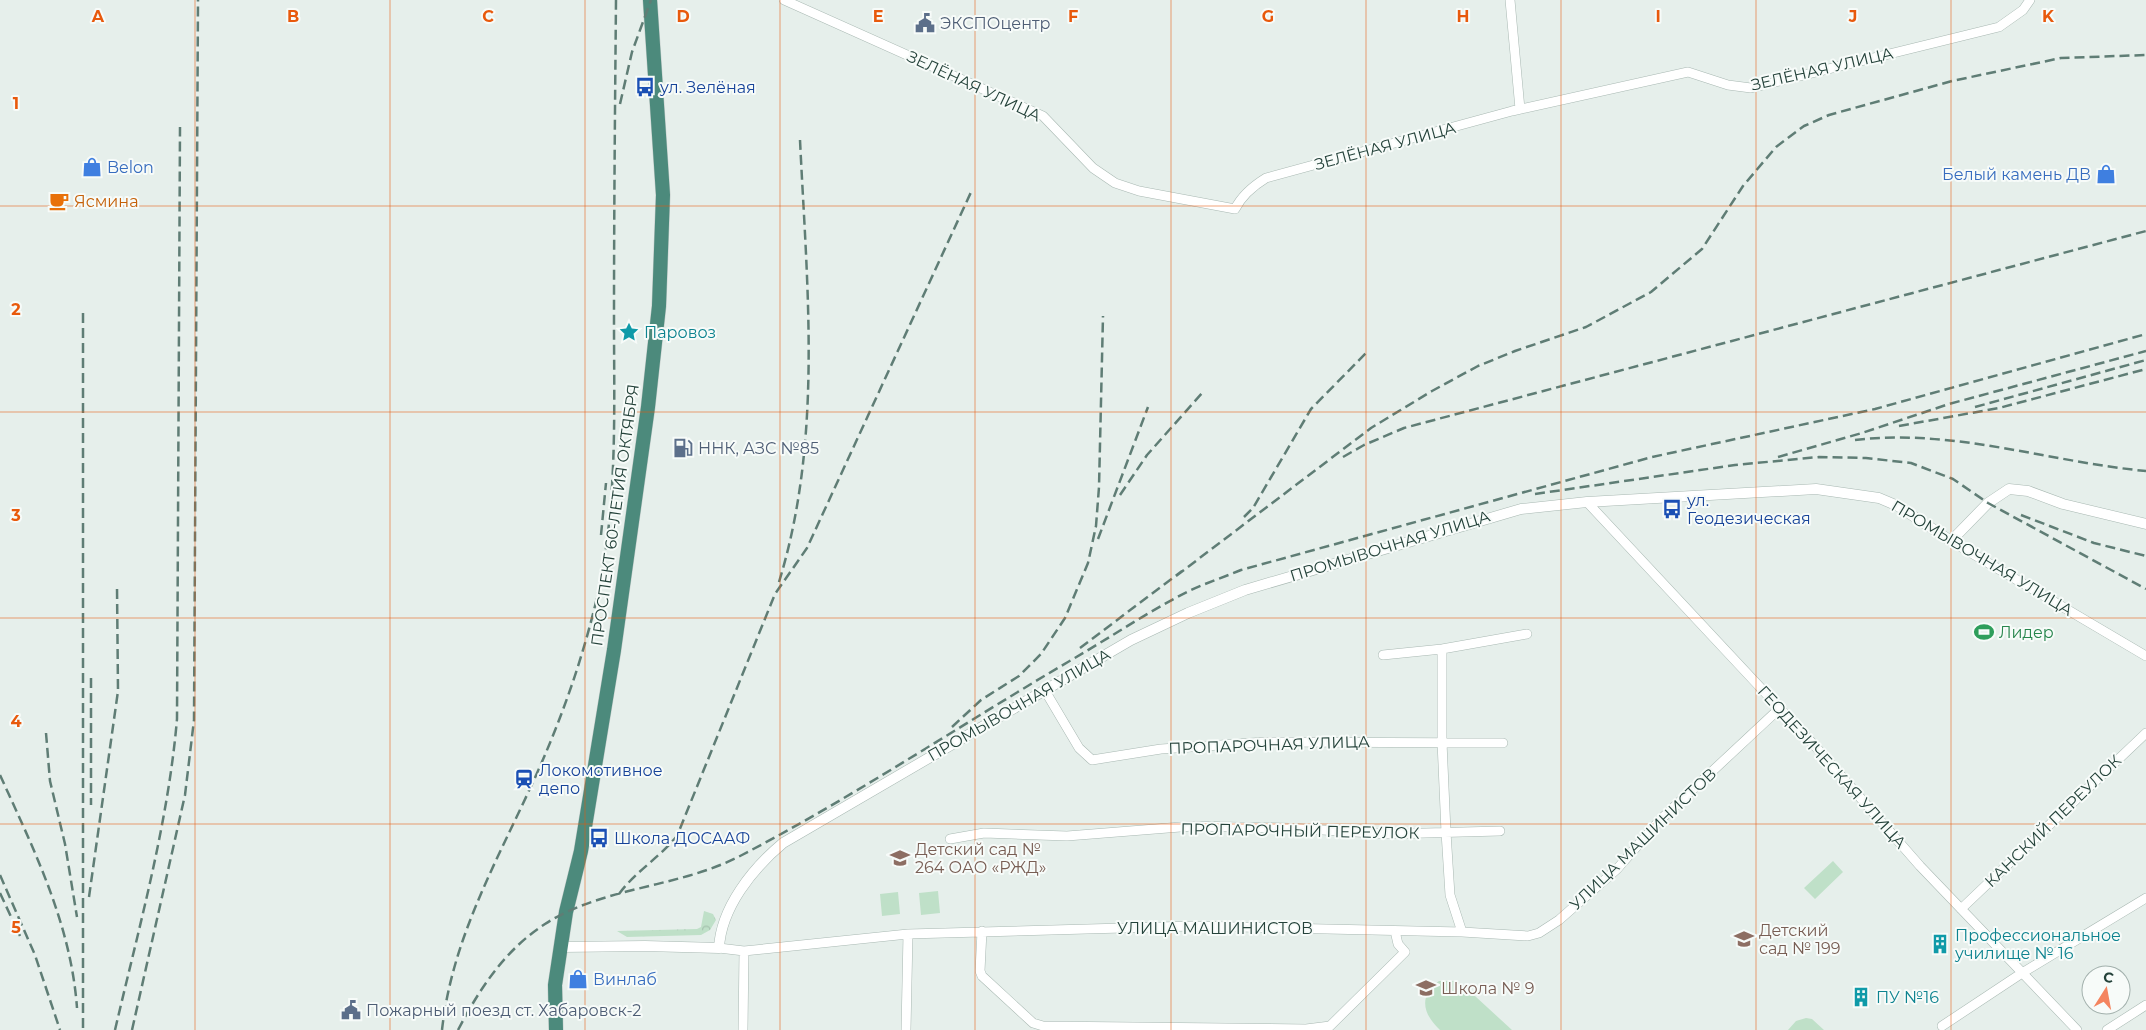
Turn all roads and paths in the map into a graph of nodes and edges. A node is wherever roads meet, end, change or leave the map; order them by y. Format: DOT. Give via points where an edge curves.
graph roads {
  1 [pos="650,0"];
  2 [pos="784,0"];
  3 [pos="1510,0"];
  4 [pos="2030,0"];
  5 [pos="1520,109"];
  6 [pos="1587,502"];
  7 [pos="2146,524"];
  8 [pos="1951,541"];
  9 [pos="1526,634"];
  10 [pos="1442,649"];
  11 [pos="1383,655"];
  12 [pos="2146,656"];
  13 [pos="1044,689"];
  14 [pos="1780,708"];
  15 [pos="2146,734"];
  16 [pos="1442,742"];
  17 [pos="1503,743"];
  18 [pos="1500,831"];
  19 [pos="1446,832"];
  20 [pos="950,839"];
  21 [pos="2146,898"];
  22 [pos="1960,909"];
  23 [pos="982,931"];
  24 [pos="1395,931"];
  25 [pos="1462,932"];
  26 [pos="908,934"];
  27 [pos="562,947"];
  28 [pos="719,948"];
  29 [pos="744,951"];
  30 [pos="2022,973"];
  31 [pos="2146,1005"];
  32 [pos="1942,1026"];
  33 [pos="556,1030"];
  34 [pos="743,1030"];
  35 [pos="906,1030"];
  36 [pos="2077,1030"];
  37 [pos="2107,1030"];
  1 -- 27 [label="highway, ПРОСПЕКТ 60-ЛЕТИЯ ОКТЯБРЯ" via="663,195 660,306 614,650"];
  2 -- 5 [label="street, ЗЕЛЁНАЯ УЛИЦА" via="1043,116 1092,168 1115,183 1139,191 1235,209 1240,199 1266,178"];
  3 -- 5 [label="street"];
  4 -- 5 [label="street, ЗЕЛЁНАЯ УЛИЦА" via="2023,10 1999,27 1752,88 1728,85 1688,72"];
  6 -- 8 [label="street, ПРОМЫВОЧНАЯ УЛИЦА" via="1816,489 1849,492 1898,506"];
  6 -- 13 [label="street, ПРОМЫВОЧНАЯ УЛИЦА" via="1504,512 1246,590 1131,640"];
  6 -- 14 [label="street, ГЕОДЕЗИЧЕСКАЯ УЛИЦА"];
  7 -- 8 [label="street" via="2063,504 2028,491 2009,490 1988,503"];
  8 -- 12 [label="street, ПРОМЫВОЧНАЯ УЛИЦА"];
  9 -- 10 [label="street"];
  10 -- 11 [label="street"];
  10 -- 16 [label="street"];
  13 -- 16 [label="street, ПРОПАРОЧНАЯ УЛИЦА" via="1079,748 1092,760 1161,748 1265,742"];
  13 -- 28 [label="street, ПРОМЫВОЧНАЯ УЛИЦА" via="783,843 764,859 731,903 720,932"];
  14 -- 22 [label="street, ГЕОДЕЗИЧЕСКАЯ УЛИЦА"];
  14 -- 25 [label="street, УЛИЦА МАШИНИСТОВ" via="1660,820 1617,869 1559,920 1528,936"];
  15 -- 22 [label="street, КАНСКИЙ ПЕРЕУЛОК"];
  16 -- 17 [label="street, ПРОПАРОЧНАЯ УЛИЦА"];
  16 -- 19 [label="street"];
  18 -- 19 [label="street, ПРОПАРОЧНЫЙ ПЕРЕУЛОК"];
  19 -- 20 [label="street, ПРОПАРОЧНЫЙ ПЕРЕУЛОК" via="1389,834 1194,826 1067,836 984,833"];
  19 -- 25 [label="street" via="1450,895"];
  21 -- 30 [label="street"];
  22 -- 30 [label="street, ГЕОДЕЗИЧЕСКАЯ УЛИЦА"];
  23 -- 24 [label="street, УЛИЦА МАШИНИСТОВ" via="1194,926"];
  23 -- 24 [label="street" via="982,976 1033,1023 1052,1027 1296,1028 1330,1026 1405,952 1398,944"];
  23 -- 26 [label="street, УЛИЦА МАШИНИСТОВ"];
  24 -- 25 [label="street, УЛИЦА МАШИНИСТОВ"];
  26 -- 29 [label="street, УЛИЦА МАШИНИСТОВ"];
  26 -- 35 [label="street"];
  27 -- 28 [label="street, УЛИЦА МАШИНИСТОВ"];
  27 -- 33 [label="highway, ПРОСПЕКТ 60-ЛЕТИЯ ОКТЯБРЯ" via="555,985"];
  28 -- 29 [label="street, УЛИЦА МАШИНИСТОВ"];
  29 -- 34 [label="street"];
  30 -- 32 [label="street"];
  30 -- 36 [label="street, ГЕОДЕЗИЧЕСКАЯ УЛИЦА"];
  31 -- 37 [label="street"];
}
